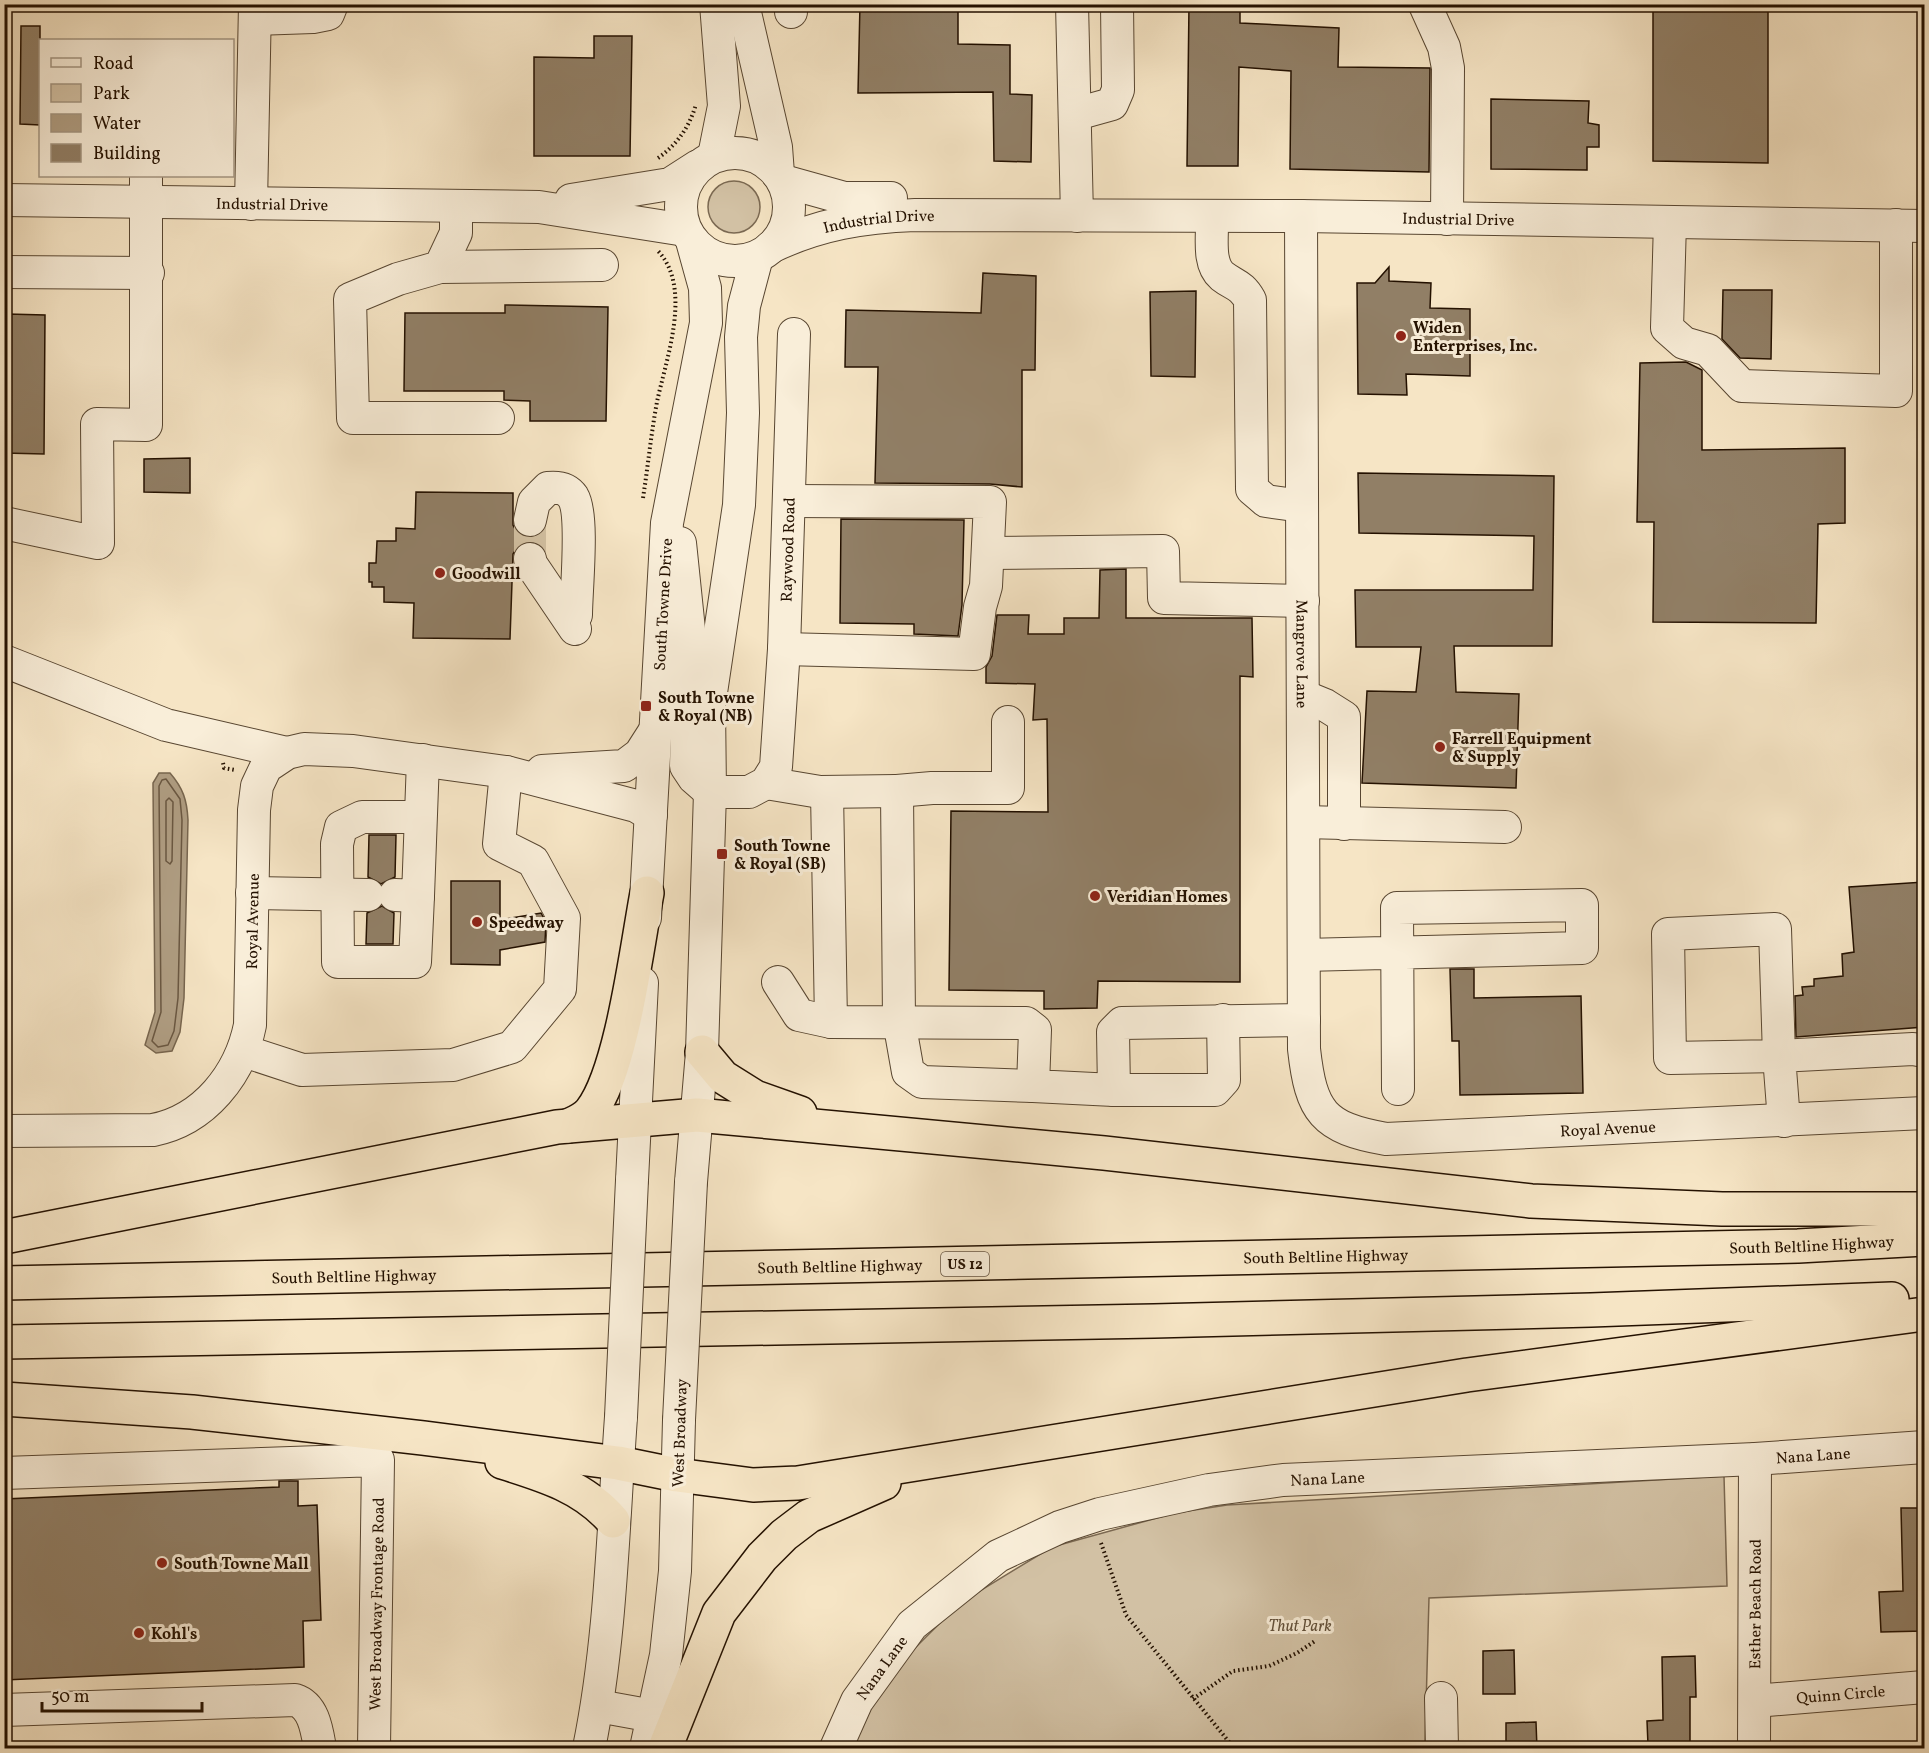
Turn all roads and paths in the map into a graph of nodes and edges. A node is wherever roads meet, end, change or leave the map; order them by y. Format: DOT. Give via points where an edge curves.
graph roads {
  1 [pos="332,4"];
  2 [pos="716,4"];
  3 [pos="743,4"];
  4 [pos="1072,4"];
  5 [pos="1117,4"];
  6 [pos="1425,5"];
  7 [pos="255,12"];
  8 [pos="696,96"];
  9 [pos="1076,114"];
  10 [pos="707,160"];
  11 [pos="654,161"];
  12 [pos="780,177"];
  13 [pos="146,189"];
  14 [pos="4,200"];
  15 [pos="251,204"];
  16 [pos="456,206"];
  17 [pos="539,207"];
  18 [pos="991,216"];
  19 [pos="1077,216"];
  20 [pos="1212,216"];
  21 [pos="1301,216"];
  22 [pos="1448,219"];
  23 [pos="1670,222"];
  24 [pos="1910,225"];
  25 [pos="689,236"];
  26 [pos="764,252"];
  27 [pos="602,265"];
  28 [pos="440,267"];
  29 [pos="4,272"];
  30 [pos="148,273"];
  31 [pos="1250,332"];
  32 [pos="1302,333"];
  33 [pos="794,334"];
  34 [pos="498,418"];
  35 [pos="672,493"];
  36 [pos="789,501"];
  37 [pos="1302,506"];
  38 [pos="530,520"];
  39 [pos="4,523"];
  40 [pos="988,553"];
  41 [pos="530,559"];
  42 [pos="1303,601"];
  43 [pos="784,649"];
  44 [pos="4,661"];
  45 [pos="1303,696"];
  46 [pos="1008,722"];
  47 [pos="656,729"];
  48 [pos="287,753"];
  49 [pos="423,760"];
  50 [pos="506,772"];
  51 [pos="771,775"];
  52 [pos="897,791"];
  53 [pos="710,792"];
  54 [pos="827,792"];
  55 [pos="651,815"];
  56 [pos="420,817"];
  57 [pos="1304,822"];
  58 [pos="1344,824"];
  59 [pos="1505,827"];
  60 [pos="252,893"];
  61 [pos="647,893"];
  62 [pos="380,895"];
  63 [pos="1398,952"];
  64 [pos="1304,955"];
  65 [pos="778,981"];
  66 [pos="1223,1020"];
  67 [pos="1304,1020"];
  68 [pos="899,1021"];
  69 [pos="831,1022"];
  70 [pos="244,1050"];
  71 [pos="702,1052"];
  72 [pos="1924,1052"];
  73 [pos="1779,1056"];
  74 [pos="1033,1086"];
  75 [pos="1398,1089"];
  76 [pos="1114,1090"];
  77 [pos="1311,1092"];
  78 [pos="1924,1113"];
  79 [pos="697,1115"];
  80 [pos="635,1119"];
  81 [pos="1784,1121"];
  82 [pos="568,1126"];
  83 [pos="850,1130"];
  84 [pos="4,1131"];
  85 [pos="1924,1209"];
  86 [pos="4,1237"];
  87 [pos="1924,1239"];
  88 [pos="4,1283"];
  89 [pos="1924,1297"];
  90 [pos="1924,1314"];
  91 [pos="4,1342"];
  92 [pos="4,1399"];
  93 [pos="423,1438"];
  94 [pos="1924,1447"];
  95 [pos="1755,1459"];
  96 [pos="618,1463"];
  97 [pos="936,1463"];
  98 [pos="4,1473"];
  99 [pos="677,1475"];
  100 [pos="613,1521"];
  101 [pos="1101,1543"];
  102 [pos="1315,1641"];
  103 [pos="1924,1687"];
  104 [pos="1441,1698"];
  105 [pos="1193,1699"];
  106 [pos="1755,1701"];
  107 [pos="598,1706"];
  108 [pos="4,1710"];
  109 [pos="653,1716"];
  110 [pos="320,1749"];
  111 [pos="374,1749"];
  112 [pos="589,1749"];
  113 [pos="646,1749"];
  114 [pos="665,1749"];
  115 [pos="836,1749"];
  116 [pos="1234,1749"];
  117 [pos="1442,1749"];
  118 [pos="1754,1749"];
  1 -- 7 [label="street" via="328,14 313,17"];
  2 -- 10 [label="street" via="724,106"];
  3 -- 12 [label="street"];
  4 -- 9 [label="street"];
  5 -- 9 [label="street" via="1118,90 1112,104"];
  6 -- 22 [label="street" via="1444,47 1448,68"];
  7 -- 15 [label="street"];
  8 -- 11 [label="path" via="691,119 678,139"];
  9 -- 19 [label="street"];
  10 -- 12 [label="street" via="729,152 746,153 760,159"];
  10 -- 17 [label="street, Industrial Drive" via="670,184"];
  10 -- 25 [label="street" via="690,174 680,201"];
  12 -- 18 [label="street, Industrial Drive" via="844,198 948,200"];
  12 -- 26 [label="street" via="789,202 787,223"];
  13 -- 14 [label="street, Industrial Drive"];
  13 -- 15 [label="street, Industrial Drive"];
  13 -- 30 [label="street"];
  15 -- 16 [label="street, Industrial Drive"];
  16 -- 17 [label="street, Industrial Drive"];
  16 -- 28 [label="street" via="456,233"];
  17 -- 25 [label="street, Industrial Drive" via="610,216"];
  18 -- 19 [label="street, Industrial Drive"];
  18 -- 26 [label="street, Industrial Drive" via="867,217 825,225"];
  19 -- 20 [label="street, Industrial Drive"];
  20 -- 21 [label="street, Industrial Drive"];
  20 -- 31 [label="street" via="1213,263 1222,275 1243,287 1250,300"];
  21 -- 22 [label="street, Industrial Drive"];
  21 -- 32 [label="street, Mangrove Lane"];
  22 -- 23 [label="street, Industrial Drive"];
  23 -- 24 [label="street, Industrial Drive"];
  23 -- 24 [label="street" via="1667,328 1684,343 1708,350 1742,386 1896,391"];
  25 -- 26 [label="street" via="705,253 722,260 740,261"];
  25 -- 35 [label="street, South Towne Drive" via="705,288 706,322"];
  26 -- 53 [label="street" via="744,306 739,494 709,706"];
  27 -- 28 [label="street"];
  28 -- 34 [label="street" via="350,299 353,418"];
  29 -- 30 [label="street"];
  30 -- 39 [label="street" via="146,424 97,424 98,543"];
  31 -- 32 [label="street"];
  31 -- 37 [label="street" via="1252,489 1266,501"];
  32 -- 37 [label="street, Mangrove Lane"];
  33 -- 36 [label="street, Raywood Road"];
  35 -- 47 [label="street, South Towne Drive"];
  35 -- 53 [label="street" via="689,620 686,766"];
  36 -- 40 [label="street" via="990,502"];
  36 -- 43 [label="street, Raywood Road"];
  37 -- 42 [label="street, Mangrove Lane"];
  38 -- 41 [label="street" via="534,502 548,488 563,489 573,498 578,516 576,622"];
  40 -- 42 [label="street" via="1163,551 1164,598"];
  40 -- 43 [label="street" via="974,654"];
  42 -- 45 [label="street, Mangrove Lane"];
  43 -- 51 [label="street, Raywood Road"];
  44 -- 48 [label="street" via="166,725"];
  45 -- 57 [label="street, Mangrove Lane"];
  45 -- 58 [label="street" via="1344,717"];
  46 -- 52 [label="street" via="1008,788"];
  47 -- 50 [label="street" via="640,754 624,766"];
  47 -- 55 [label="street, South Towne Drive"];
  48 -- 49 [label="street" via="304,749 353,751"];
  48 -- 60 [label="street, Royal Avenue" via="266,767 257,786"];
  49 -- 50 [label="street"];
  49 -- 56 [label="street"];
  50 -- 55 [label="street" via="636,806"];
  50 -- 70 [label="street" via="499,844 533,861 564,918 560,989 512,1047 453,1065 302,1070"];
  51 -- 53 [label="street" via="749,792"];
  51 -- 54 [label="street"];
  52 -- 54 [label="street"];
  52 -- 68 [label="street"];
  53 -- 71 [label="street"];
  54 -- 69 [label="street"];
  55 -- 61 [label="street, South Towne Drive"];
  56 -- 62 [label="street"];
  56 -- 62 [label="street" via="362,817 341,827 337,844"];
  57 -- 58 [label="street"];
  57 -- 64 [label="street, Mangrove Lane"];
  58 -- 59 [label="street"];
  60 -- 62 [label="street"];
  60 -- 70 [label="street, Royal Avenue" via="250,1025"];
  61 -- 80 [label="street, South Towne Drive"];
  61 -- 82 [label="highway" via="625,1012 603,1090 586,1118"];
  63 -- 63 [label="street" via="1582,948 1582,905 1397,909"];
  63 -- 64 [label="street"];
  63 -- 75 [label="street"];
  64 -- 67 [label="street, Mangrove Lane"];
  65 -- 69 [label="street" via="798,1015"];
  66 -- 67 [label="street"];
  66 -- 76 [label="street" via="1122,1023 1113,1032"];
  66 -- 76 [label="street" via="1224,1080 1215,1090"];
  67 -- 77 [label="street, Mangrove Lane"];
  68 -- 69 [label="street"];
  68 -- 74 [label="street" via="908,1072 922,1082"];
  68 -- 74 [label="street" via="1026,1023 1035,1030"];
  70 -- 84 [label="street, Royal Avenue" via="235,1071 217,1091 194,1114 174,1126 153,1130"];
  71 -- 79 [label="street"];
  71 -- 83 [label="highway" via="723,1077 755,1097"];
  72 -- 73 [label="street" via="1913,1049"];
  73 -- 73 [label="street" via="1670,1058 1668,934 1775,929"];
  73 -- 81 [label="street"];
  74 -- 76 [label="street"];
  77 -- 81 [label="street, Royal Avenue" via="1317,1106 1332,1122 1351,1133 1386,1139"];
  78 -- 81 [label="street, Royal Avenue"];
  79 -- 80 [label="highway"];
  79 -- 83 [label="highway"];
  79 -- 99 [label="street, West Broadway, bridge"];
  80 -- 82 [label="highway"];
  80 -- 96 [label="street, bridge"];
  82 -- 86 [label="highway"];
  83 -- 85 [label="highway" via="1104,1153 1531,1201 1722,1209"];
  87 -- 88 [label="highway, South Beltline Highway / US 12" via="1763,1247"];
  89 -- 91 [label="highway" via="1154,1321"];
  90 -- 97 [label="highway" via="1467,1375"];
  92 -- 93 [label="highway" via="192,1412"];
  93 -- 96 [label="highway"];
  93 -- 100 [label="highway" via="581,1491"];
  94 -- 95 [label="street, Nana Lane"];
  95 -- 106 [label="street, Esther Beach Road"];
  95 -- 115 [label="street, Nana Lane" via="1283,1480 1209,1490 1100,1514 1060,1527 998,1556 912,1625 857,1701"];
  96 -- 99 [label="highway"];
  96 -- 100 [label="street"];
  97 -- 99 [label="highway" via="798,1483 753,1485"];
  97 -- 114 [label="highway" via="809,1516 762,1557 719,1613"];
  98 -- 111 [label="street, West Broadway Frontage Road" via="378,1460"];
  99 -- 109 [label="street, West Broadway" via="674,1582 666,1655"];
  100 -- 107 [label="street"];
  101 -- 105 [label="path" via="1126,1615"];
  102 -- 105 [label="path" via="1269,1666 1233,1671"];
  103 -- 106 [label="street, Quinn Circle"];
  104 -- 117 [label="street"];
  105 -- 116 [label="path"];
  106 -- 118 [label="street, Esther Beach Road"];
  107 -- 109 [label="street"];
  107 -- 112 [label="street"];
  108 -- 110 [label="street" via="294,1700 303,1703 310,1714"];
  109 -- 113 [label="street, West Broadway"];
}
